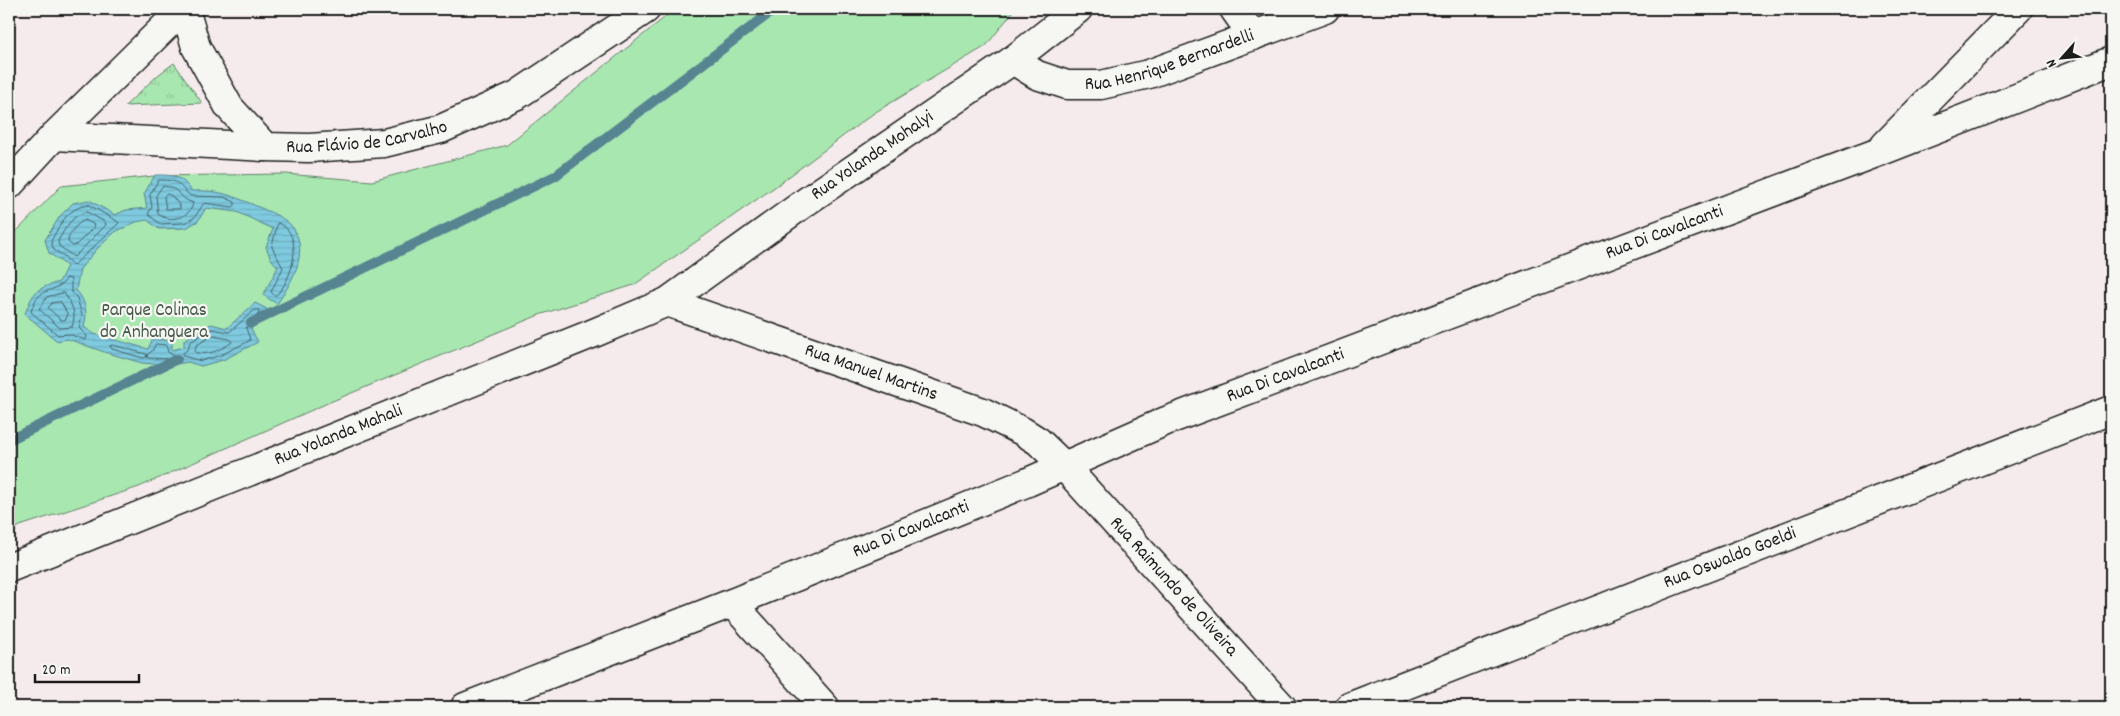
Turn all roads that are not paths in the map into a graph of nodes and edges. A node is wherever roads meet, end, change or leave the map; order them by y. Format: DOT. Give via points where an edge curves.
graph roads {
  1 [pos="184,9"];
  2 [pos="646,9"];
  3 [pos="1078,9"];
  4 [pos="1234,9"];
  5 [pos="1325,9"];
  6 [pos="2018,9"];
  7 [pos="1051,18"];
  8 [pos="1253,36"];
  9 [pos="1013,60"];
  10 [pos="2111,61"];
  11 [pos="54,136"];
  12 [pos="265,147"];
  13 [pos="1879,152"];
  14 [pos="9,185"];
  15 [pos="667,302"];
  16 [pos="2111,410"];
  17 [pos="1064,466"];
  18 [pos="9,568"];
  19 [pos="732,603"];
  20 [pos="465,707"];
  21 [pos="825,707"];
  22 [pos="1282,707"];
  23 [pos="1349,707"];
  1 -- 11 [label="street"];
  1 -- 12 [label="street" via="196,47 229,106"];
  2 -- 12 [label="street, Rua Flávio de Carvalho" via="517,95 441,129 384,143"];
  3 -- 7 [label="street, Rua Yolanda Mohalyi"];
  4 -- 8 [label="street"];
  5 -- 8 [label="street, Rua Henrique Bernardelli"];
  6 -- 13 [label="street"];
  7 -- 9 [label="street, Rua Yolanda Mohalyi"];
  8 -- 9 [label="street, Rua Henrique Bernardelli" via="1149,74 1101,85 1067,85 1037,75"];
  9 -- 15 [label="street, Rua Yolanda Mohalyi" via="807,201"];
  10 -- 13 [label="street, Rua Di Cavalcanti"];
  11 -- 12 [label="street, Rua Flávio de Carvalho"];
  11 -- 14 [label="street"];
  13 -- 17 [label="street, Rua Di Cavalcanti" via="1166,422"];
  15 -- 17 [label="street, Rua Manuel Martins" via="983,412 1038,441"];
  15 -- 18 [label="street, Rua Yolanda Mahali"];
  16 -- 23 [label="street, Rua Oswaldo Goeldi"];
  17 -- 19 [label="street, Rua Di Cavalcanti"];
  17 -- 22 [label="street, Rua Raimundo de Oliveira"];
  19 -- 20 [label="street, Rua Di Cavalcanti"];
  19 -- 21 [label="street"];
}
